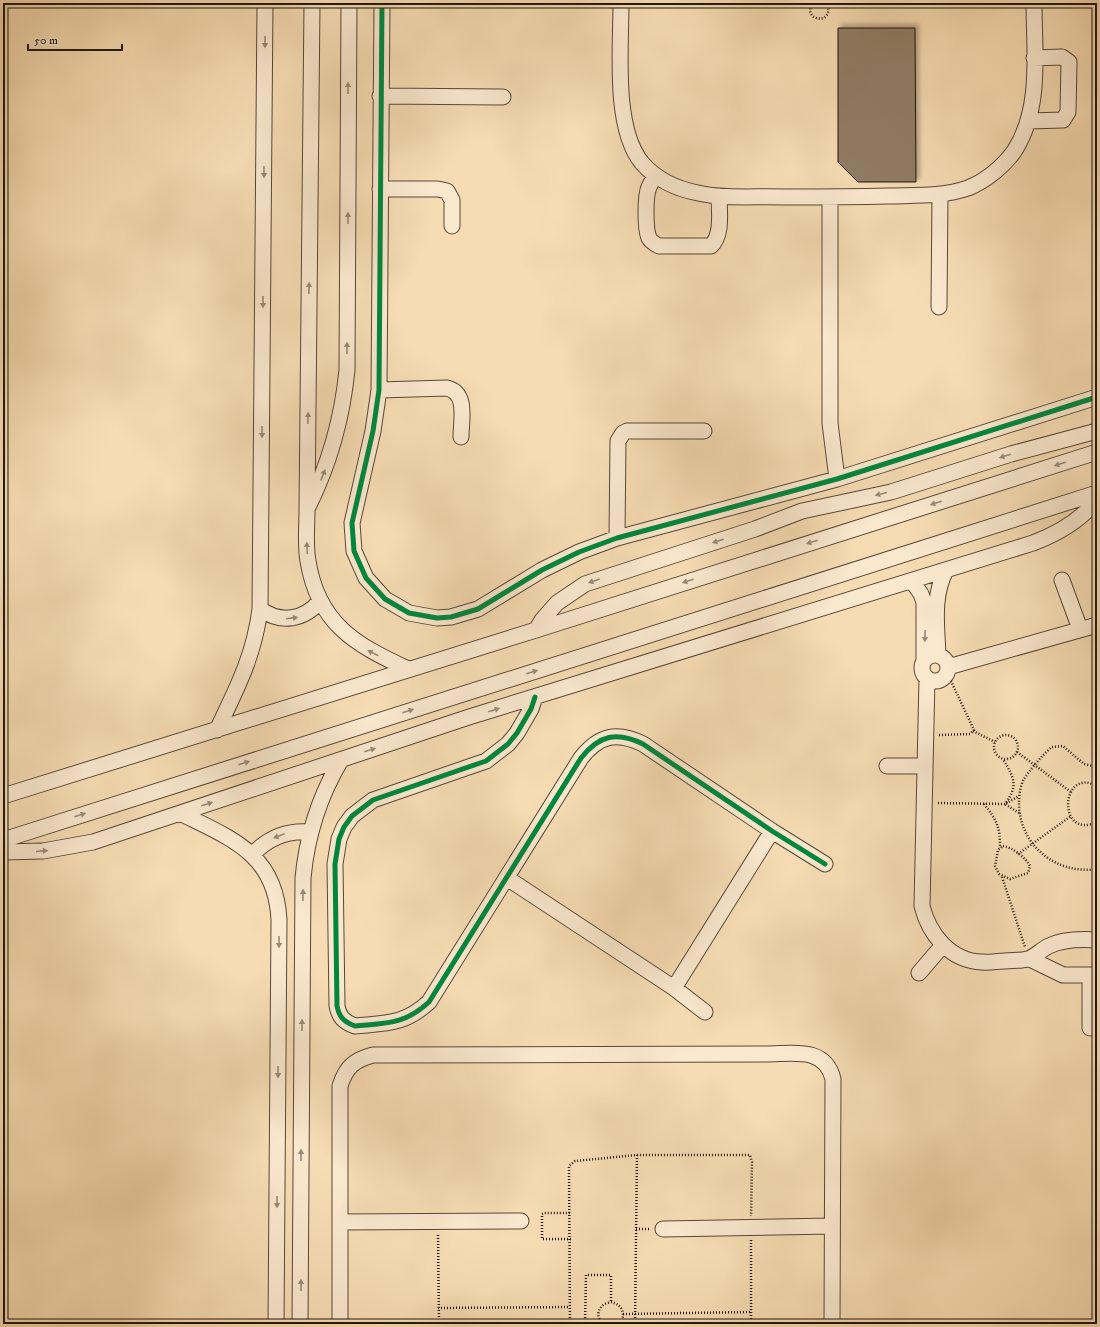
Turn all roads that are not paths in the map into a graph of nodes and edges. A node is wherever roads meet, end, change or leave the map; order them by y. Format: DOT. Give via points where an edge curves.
graph roads {
  1 [pos="265,3"];
  2 [pos="312,3"];
  3 [pos="349,3"];
  4 [pos="382,3"];
  5 [pos="621,3"];
  6 [pos="1034,3"];
  7 [pos="1034,58"];
  8 [pos="380,96"];
  9 [pos="503,97"];
  10 [pos="1029,121"];
  11 [pos="655,175"];
  12 [pos="380,189"];
  13 [pos="940,195"];
  14 [pos="719,196"];
  15 [pos="830,197"];
  16 [pos="452,226"];
  17 [pos="939,307"];
  18 [pos="379,390"];
  19 [pos="1097,397"];
  20 [pos="704,431"];
  21 [pos="1097,431"];
  22 [pos="461,437"];
  23 [pos="1097,452"];
  24 [pos="837,479"];
  25 [pos="1097,493"];
  26 [pos="1097,500"];
  27 [pos="307,510"];
  28 [pos="617,538"];
  29 [pos="946,570"];
  30 [pos="1062,580"];
  31 [pos="912,581"];
  32 [pos="320,601"];
  33 [pos="260,609"];
  34 [pos="1092,628"];
  35 [pos="536,630"];
  36 [pos="931,658"];
  37 [pos="408,669"];
  38 [pos="948,670"];
  39 [pos="927,678"];
  40 [pos="462,694"];
  41 [pos="535,696"];
  42 [pos="469,717"];
  43 [pos="217,730"];
  44 [pos="341,760"];
  45 [pos="887,766"];
  46 [pos="924,766"];
  47 [pos="3,796"];
  48 [pos="180,813"];
  49 [pos="772,831"];
  50 [pos="310,832"];
  51 [pos="3,840"];
  52 [pos="3,852"];
  53 [pos="253,854"];
  54 [pos="825,864"];
  55 [pos="507,878"];
  56 [pos="1097,940"];
  57 [pos="943,945"];
  58 [pos="1030,959"];
  59 [pos="919,973"];
  60 [pos="1094,976"];
  61 [pos="674,988"];
  62 [pos="705,1012"];
  63 [pos="1090,1028"];
  64 [pos="521,1221"];
  65 [pos="340,1222"];
  66 [pos="832,1226"];
  67 [pos="663,1229"];
  68 [pos="276,1324"];
  69 [pos="300,1324"];
  70 [pos="340,1324"];
  71 [pos="832,1324"];
  1 -- 33 [label="street, one-way"];
  27 -- 2 [label="street, one-way"];
  27 -- 3 [label="street, one-way" via="320,484 335,442 347,370"];
  4 -- 8 [label="street"];
  5 -- 11 [label="street" via="623,117 630,143 642,162"];
  6 -- 7 [label="street"];
  7 -- 10 [label="street" via="1034,95"];
  7 -- 10 [label="street" via="1062,58 1069,62 1068,112 1063,120"];
  8 -- 9 [label="street"];
  8 -- 12 [label="street"];
  10 -- 13 [label="street" via="1014,150 994,172 969,187"];
  11 -- 14 [label="street" via="676,187"];
  11 -- 14 [label="street" via="646,202 649,238 659,246 711,246 718,234"];
  12 -- 16 [label="street" via="447,191 452,200"];
  12 -- 18 [label="street"];
  13 -- 15 [label="street"];
  13 -- 17 [label="street"];
  14 -- 15 [label="street"];
  15 -- 24 [label="street" via="830,423"];
  18 -- 22 [label="street" via="447,388 456,391 461,400"];
  18 -- 28 [label="street" via="373,431 354,509 352,537 354,551 366,578 374,589 396,607 409,613 437,618 465,614 478,609 542,570 579,552"];
  19 -- 24 [label="street"];
  20 -- 28 [label="street" via="627,431 620,437"];
  21 -- 35 [label="street, one-way" via="1011,454 891,492 802,511 755,529 585,584 557,603"];
  23 -- 35 [label="street, one-way"];
  24 -- 28 [label="street"];
  40 -- 25 [label="street, one-way"];
  26 -- 29 [label="street" via="1074,522 1048,537"];
  32 -- 27 [label="street, one-way" via="314,588 308,560"];
  29 -- 31 [label="street"];
  29 -- 36 [label="street" via="938,588"];
  30 -- 34 [label="street"];
  31 -- 36 [label="street, one-way" via="924,602"];
  31 -- 41 [label="street"];
  33 -- 32 [label="street, one-way" via="273,616 296,618 310,612"];
  37 -- 32 [label="street, one-way" via="357,643 336,624"];
  33 -- 43 [label="street" via="248,663"];
  34 -- 38 [label="street"];
  35 -- 37 [label="street"];
  36 -- 38 [label="street" via="945,660"];
  36 -- 39 [label="street" via="922,670"];
  37 -- 43 [label="street"];
  38 -- 39 [label="street" via="944,678 938,681"];
  39 -- 46 [label="street"];
  40 -- 42 [label="street"];
  51 -- 40 [label="street, one-way"];
  42 -- 41 [label="street, one-way"];
  41 -- 55 [label="street" via="528,716 517,733 508,744 486,761 373,800 352,816 344,827 336,851 335,864 337,1006 342,1019 355,1026 398,1022 422,1009 429,1002"];
  44 -- 42 [label="street, one-way"];
  43 -- 47 [label="street"];
  48 -- 44 [label="street, one-way"];
  44 -- 50 [label="street" via="321,799"];
  45 -- 46 [label="street"];
  46 -- 57 [label="street" via="922,906 933,934"];
  52 -- 48 [label="street, one-way" via="43,851 76,846"];
  48 -- 53 [label="street" via="233,839"];
  49 -- 54 [label="street"];
  49 -- 55 [label="street" via="643,744 630,738 616,736 602,739 590,747"];
  49 -- 61 [label="street"];
  50 -- 53 [label="street, one-way" via="292,832 279,836 266,842"];
  69 -- 50 [label="street, one-way" via="303,891"];
  53 -- 68 [label="street, one-way" via="273,884 280,920"];
  55 -- 61 [label="street"];
  56 -- 58 [label="street" via="1072,940 1050,945"];
  57 -- 58 [label="street" via="954,954 968,960 982,962"];
  57 -- 59 [label="street"];
  58 -- 60 [label="street" via="1063,975"];
  60 -- 63 [label="street"];
  61 -- 62 [label="street"];
  64 -- 65 [label="street"];
  65 -- 66 [label="street" via="340,1086 345,1072 362,1058 374,1055 805,1054 824,1061 831,1069 833,1079"];
  65 -- 70 [label="street"];
  66 -- 67 [label="street"];
  66 -- 71 [label="street"];
}
